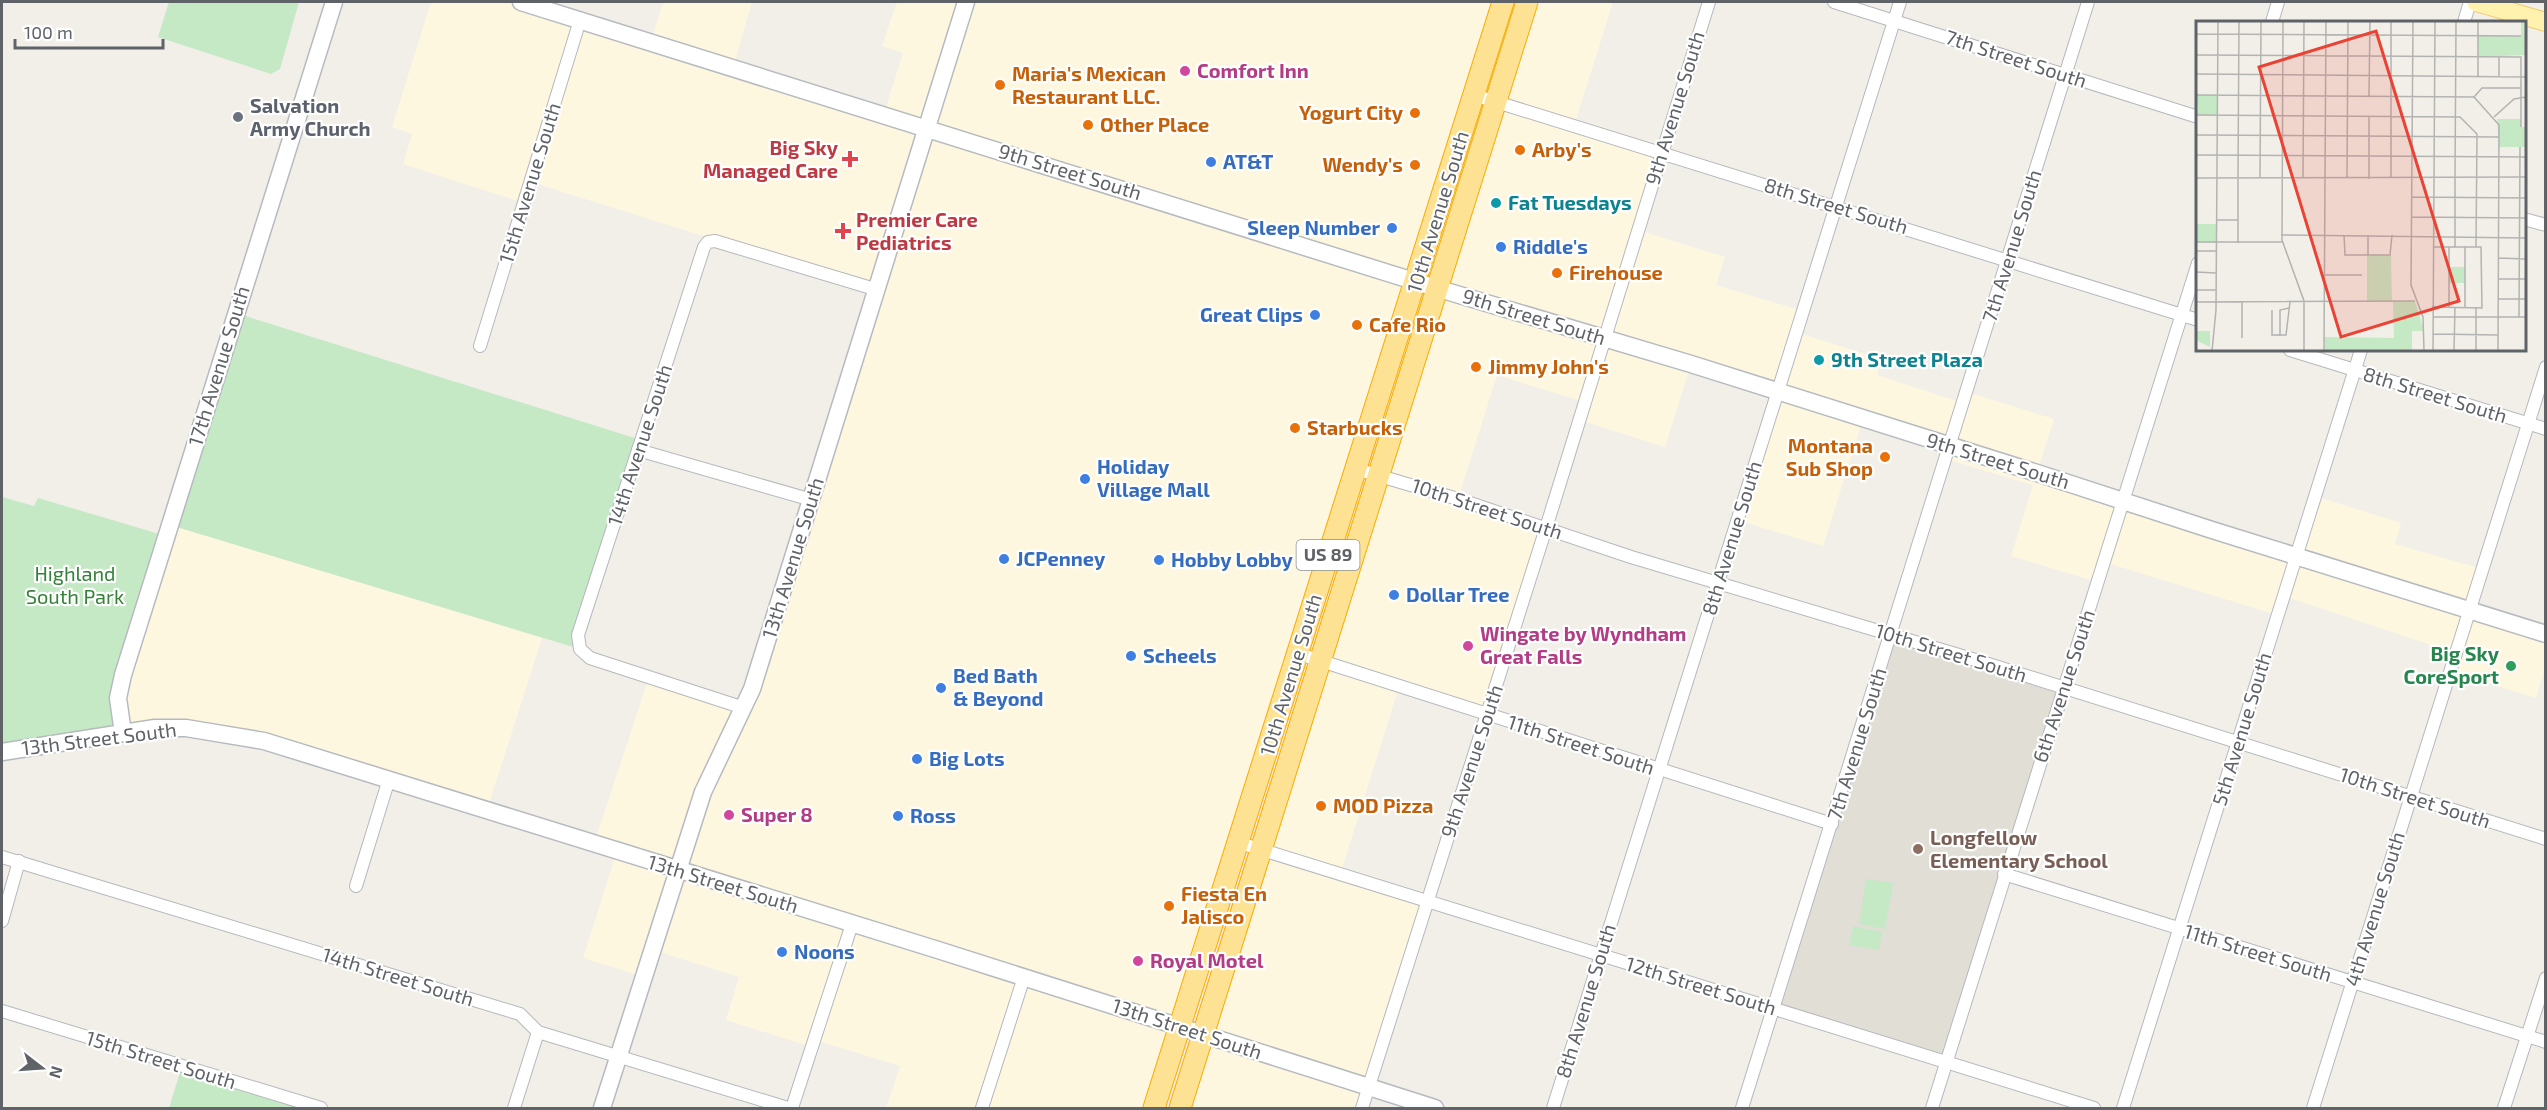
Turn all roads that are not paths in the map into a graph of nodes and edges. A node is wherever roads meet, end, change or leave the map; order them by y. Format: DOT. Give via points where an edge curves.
graph roads {
  1 [pos="334,2"];
  2 [pos="521,2"];
  3 [pos="966,2"];
  4 [pos="1503,2"];
  5 [pos="1527,2"];
  6 [pos="1709,2"];
  7 [pos="1834,2"];
  8 [pos="1900,2"];
  9 [pos="2088,2"];
  10 [pos="2278,2"];
  11 [pos="2470,2"];
  12 [pos="2476,2"];
  13 [pos="580,20"];
  14 [pos="1894,20"];
  15 [pos="2272,21"];
  16 [pos="2464,21"];
  17 [pos="2546,22"];
  18 [pos="2066,75"];
  19 [pos="1474,95"];
  20 [pos="1495,102"];
  21 [pos="2196,116"];
  22 [pos="926,128"];
  23 [pos="1662,153"];
  24 [pos="1836,206"];
  25 [pos="2526,220"];
  26 [pos="2546,225"];
  27 [pos="2007,260"];
  28 [pos="2196,269"];
  29 [pos="1426,284"];
  30 [pos="878,290"];
  31 [pos="2181,315"];
  32 [pos="2196,319"];
  33 [pos="1604,337"];
  34 [pos="480,346"];
  35 [pos="2293,351"];
  36 [pos="2361,351"];
  37 [pos="2546,367"];
  38 [pos="2355,371"];
  39 [pos="1777,392"];
  40 [pos="2528,424"];
  41 [pos="2546,429"];
  42 [pos="1950,446"];
  43 [pos="638,450"];
  44 [pos="1356,469"];
  45 [pos="1379,476"];
  46 [pos="812,500"];
  47 [pos="2123,501"];
  48 [pos="1546,528"];
  49 [pos="2296,556"];
  50 [pos="1718,583"];
  51 [pos="2468,610"];
  52 [pos="1891,634"];
  53 [pos="2546,634"];
  54 [pos="1296,653"];
  55 [pos="1322,660"];
  56 [pos="2062,687"];
  57 [pos="744,708"];
  58 [pos="1486,715"];
  59 [pos="123,733"];
  60 [pos="2238,743"];
  61 [pos="2,752"];
  62 [pos="1660,769"];
  63 [pos="389,779"];
  64 [pos="2411,796"];
  65 [pos="1832,824"];
  66 [pos="2546,839"];
  67 [pos="1240,843"];
  68 [pos="1261,849"];
  69 [pos="2,857"];
  70 [pos="19,861"];
  71 [pos="678,870"];
  72 [pos="2004,874"];
  73 [pos="356,886"];
  74 [pos="1428,900"];
  75 [pos="2,921"];
  76 [pos="852,924"];
  77 [pos="2180,928"];
  78 [pos="1600,955"];
  79 [pos="1024,977"];
  80 [pos="2546,978"];
  81 [pos="2352,982"];
  82 [pos="1774,1009"];
  83 [pos="2,1011"];
  84 [pos="1181,1026"];
  85 [pos="537,1032"];
  86 [pos="1203,1034"];
  87 [pos="2527,1036"];
  88 [pos="2546,1042"];
  89 [pos="619,1056"];
  90 [pos="1946,1063"];
  91 [pos="1369,1086"];
  92 [pos="321,1108"];
  93 [pos="514,1108"];
  94 [pos="602,1108"];
  95 [pos="790,1108"];
  96 [pos="981,1108"];
  97 [pos="1154,1108"];
  98 [pos="1180,1108"];
  99 [pos="1362,1108"];
  100 [pos="1435,1108"];
  101 [pos="1552,1108"];
  102 [pos="1743,1108"];
  103 [pos="1932,1108"];
  104 [pos="2094,1108"];
  105 [pos="2123,1108"];
  106 [pos="2313,1108"];
  107 [pos="2504,1108"];
  1 -- 59 [label="street, 17th Avenue South" via="123,675 118,698"];
  2 -- 13 [label="street, 9th Street South"];
  3 -- 22 [label="street, 13th Avenue South"];
  4 -- 19 [label="highway, 10th Avenue South / US 89"];
  5 -- 20 [label="highway, 10th Avenue South / US 89"];
  6 -- 23 [label="street, 9th Avenue South"];
  7 -- 14 [label="street, 7th Street South"];
  8 -- 14 [label="street, 8th Avenue South"];
  9 -- 18 [label="street, 7th Avenue South"];
  10 -- 15 [label="street"];
  11 -- 16 [label="street"];
  12 -- 17 [label="main road"];
  13 -- 22 [label="street, 9th Street South"];
  13 -- 34 [label="street, 15th Avenue South"];
  14 -- 18 [label="street, 7th Street South"];
  14 -- 24 [label="street, 8th Avenue South"];
  18 -- 21 [label="street, 7th Street South"];
  18 -- 27 [label="street, 7th Avenue South"];
  19 -- 20 [label="street, 8th Street South"];
  19 -- 29 [label="highway, 10th Avenue South / US 89"];
  20 -- 23 [label="street, 8th Street South"];
  20 -- 29 [label="highway, 10th Avenue South / US 89"];
  22 -- 29 [label="street, 9th Street South"];
  22 -- 30 [label="street, 13th Avenue South"];
  23 -- 24 [label="street, 8th Street South"];
  23 -- 33 [label="street, 9th Avenue South"];
  24 -- 27 [label="street, 8th Street South"];
  24 -- 39 [label="street, 8th Avenue South"];
  25 -- 26 [label="street"];
  27 -- 31 [label="street, 8th Street South"];
  27 -- 42 [label="street, 7th Avenue South"];
  28 -- 31 [label="street, 6th Avenue South"];
  29 -- 33 [label="street, 9th Street South"];
  29 -- 44 [label="highway, 10th Avenue South / US 89"];
  29 -- 45 [label="highway, 10th Avenue South / US 89"];
  30 -- 43 [label="street, 14th Avenue South" via="708,242"];
  30 -- 46 [label="street, 13th Avenue South"];
  31 -- 32 [label="street, 8th Street South"];
  31 -- 47 [label="street, 6th Avenue South"];
  33 -- 39 [label="street, 9th Street South"];
  33 -- 48 [label="street, 9th Avenue South"];
  35 -- 38 [label="street, 8th Street South"];
  36 -- 38 [label="street, 5th Avenue South"];
  37 -- 40 [label="street, 4th Avenue South"];
  38 -- 40 [label="street, 8th Street South"];
  38 -- 49 [label="street, 5th Avenue South"];
  39 -- 42 [label="street, 9th Street South"];
  39 -- 50 [label="street, 8th Avenue South"];
  40 -- 41 [label="street, 8th Street South"];
  40 -- 51 [label="street, 4th Avenue South"];
  42 -- 47 [label="street, 9th Street South"];
  42 -- 52 [label="street, 7th Avenue South"];
  43 -- 46 [label="street"];
  43 -- 57 [label="street, 14th Avenue South" via="578,635 580,649 590,658"];
  44 -- 45 [label="street, 10th Street South"];
  44 -- 54 [label="highway, 10th Avenue South / US 89"];
  45 -- 48 [label="street, 10th Street South"];
  45 -- 55 [label="highway, 10th Avenue South / US 89"];
  46 -- 57 [label="street, 13th Avenue South"];
  47 -- 49 [label="street, 9th Street South"];
  47 -- 56 [label="street, 6th Avenue South"];
  48 -- 50 [label="street, 10th Street South"];
  48 -- 58 [label="street, 9th Avenue South"];
  49 -- 51 [label="street, 9th Street South"];
  49 -- 60 [label="street, 5th Avenue South"];
  50 -- 52 [label="street, 10th Street South"];
  50 -- 62 [label="street, 8th Avenue South"];
  51 -- 53 [label="street, 9th Street South"];
  51 -- 64 [label="street, 4th Avenue South"];
  52 -- 56 [label="street, 10th Street South"];
  52 -- 65 [label="street, 7th Avenue South"];
  54 -- 55 [label="street, 11th Street South"];
  54 -- 67 [label="highway, 10th Avenue South / US 89"];
  55 -- 58 [label="street, 11th Street South"];
  55 -- 68 [label="highway, 10th Avenue South / US 89"];
  56 -- 60 [label="street, 10th Street South"];
  56 -- 72 [label="street, 6th Avenue South"];
  57 -- 71 [label="street, 13th Avenue South" via="703,792"];
  58 -- 62 [label="street, 11th Street South"];
  58 -- 74 [label="street, 9th Avenue South"];
  59 -- 61 [label="street, 13th Street South"];
  59 -- 63 [label="street, 13th Street South" via="155,728 219,732 264,741"];
  60 -- 64 [label="street, 10th Street South"];
  60 -- 77 [label="street, 5th Avenue South"];
  62 -- 65 [label="street, 11th Street South"];
  62 -- 78 [label="street, 8th Avenue South"];
  63 -- 71 [label="street, 13th Street South"];
  63 -- 73 [label="street"];
  64 -- 66 [label="street, 10th Street South"];
  64 -- 81 [label="street, 4th Avenue South"];
  65 -- 82 [label="street, 7th Avenue South"];
  67 -- 68 [label="street, 12th Street South"];
  67 -- 84 [label="highway, 10th Avenue South / US 89"];
  68 -- 74 [label="street, 12th Street South"];
  68 -- 86 [label="highway, 10th Avenue South / US 89"];
  69 -- 70 [label="street, 14th Street South"];
  70 -- 75 [label="street"];
  70 -- 85 [label="street, 14th Street South" via="520,1014"];
  71 -- 76 [label="street, 13th Street South"];
  71 -- 89 [label="street, 13th Avenue South"];
  72 -- 77 [label="street, 11th Street South"];
  72 -- 90 [label="street, 6th Avenue South"];
  74 -- 78 [label="street, 12th Street South"];
  74 -- 91 [label="street, 9th Avenue South"];
  76 -- 79 [label="street, 13th Street South"];
  76 -- 95 [label="street"];
  77 -- 81 [label="street, 11th Street South"];
  77 -- 105 [label="street, 5th Avenue South"];
  78 -- 82 [label="street, 12th Street South"];
  78 -- 101 [label="street, 8th Avenue South"];
  79 -- 84 [label="street, 13th Street South"];
  79 -- 96 [label="street"];
  80 -- 87 [label="street"];
  81 -- 87 [label="street, 11th Street South"];
  81 -- 106 [label="street, 4th Avenue South"];
  82 -- 90 [label="street, 12th Street South"];
  82 -- 102 [label="street, 7th Avenue South"];
  83 -- 92 [label="street, 15th Street South"];
  84 -- 86 [label="street, 13th Street South"];
  84 -- 97 [label="highway, 10th Avenue South / US 89"];
  85 -- 89 [label="street, 14th Street South"];
  85 -- 93 [label="street"];
  86 -- 91 [label="street, 13th Street South"];
  86 -- 98 [label="highway, 10th Avenue South / US 89"];
  87 -- 88 [label="street, 11th Street South"];
  87 -- 107 [label="street"];
  89 -- 94 [label="street, 13th Avenue South"];
  89 -- 95 [label="street, 14th Street South"];
  90 -- 103 [label="street, 6th Avenue South"];
  90 -- 104 [label="street, 12th Street South"];
  91 -- 99 [label="street, 9th Avenue South"];
  91 -- 100 [label="street, 13th Street South"];
}
